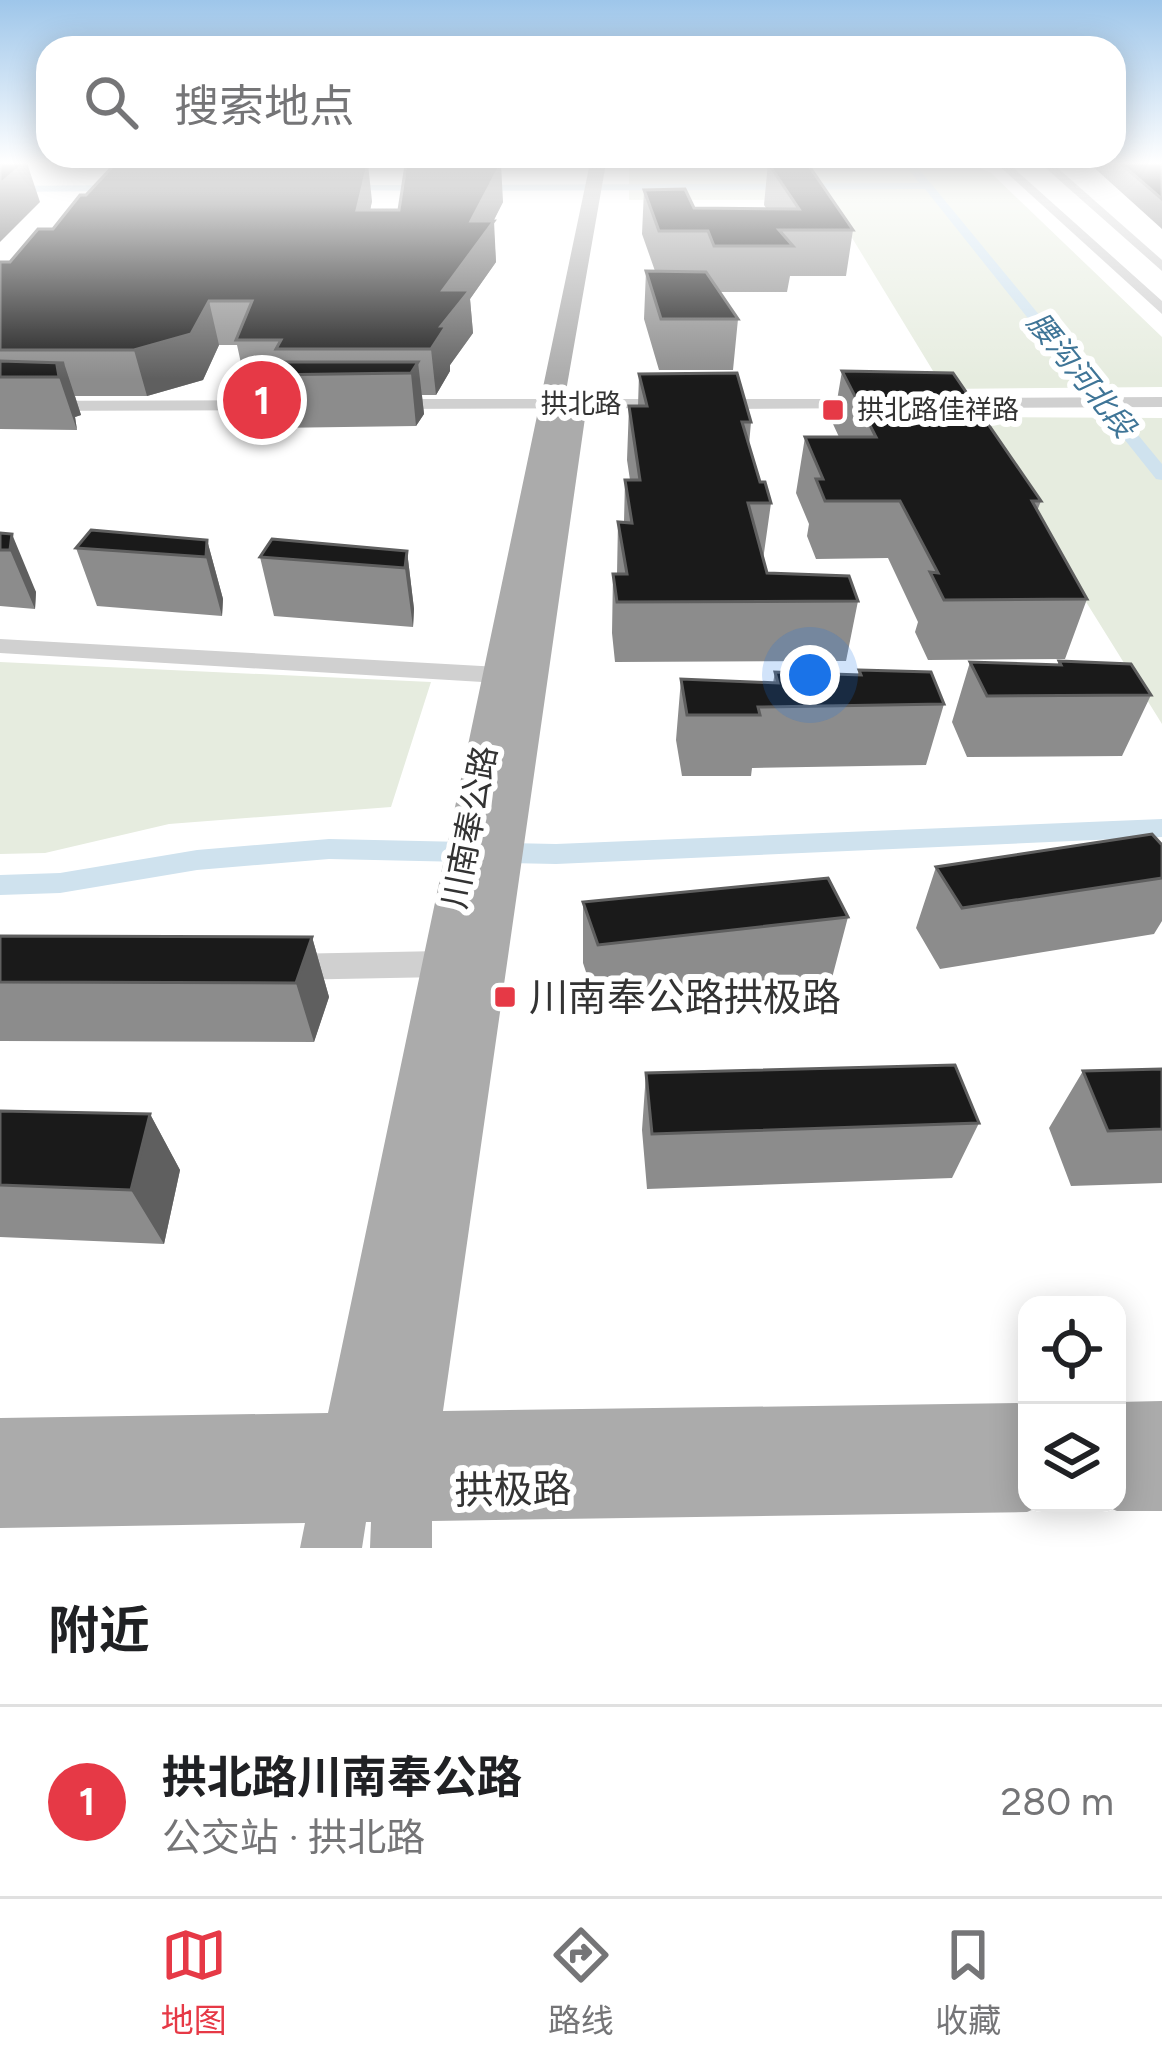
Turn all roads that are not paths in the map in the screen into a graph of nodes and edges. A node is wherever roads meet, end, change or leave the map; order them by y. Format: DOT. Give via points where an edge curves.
graph roads {
  1 [pos="593,235"];
  2 [pos="1081,235"];
  3 [pos="1127,235"];
  4 [pos="1162,267"];
  5 [pos="1162,309"];
  6 [pos="1162,402"];
  7 [pos="370,404"];
  8 [pos="564,404"];
  9 [pos="904,404"];
  10 [pos="928,404"];
  11 [pos="325,405"];
  12 [pos="0,406"];
  13 [pos="0,646"];
  14 [pos="499,675"];
  15 [pos="492,808"];
  16 [pos="477,891"];
  17 [pos="442,964"];
  18 [pos="243,968"];
  19 [pos="1162,1430"];
  20 [pos="1126,1431"];
  21 [pos="1018,1433"];
  22 [pos="0,1448"];
  23 [pos="1162,1480"];
  24 [pos="1126,1481"];
  25 [pos="1018,1482"];
  26 [pos="404,1493"];
  27 [pos="340,1494"];
  28 [pos="0,1498"];
  1 -- 8 [label="main road, 川南奉公路"];
  2 -- 5 [label="street"];
  3 -- 4 [label="street"];
  6 -- 10 [label="street"];
  7 -- 8 [label="street, 拱北路"];
  8 -- 9 [label="street, 拱北路"];
  8 -- 14 [label="main road, 川南奉公路" via="522,537"];
  8 -- 15 [label="main road, 川南奉公路"];
  11 -- 12 [label="street"];
  13 -- 14 [label="street"];
  14 -- 15 [label="main road, 川南奉公路"];
  15 -- 16 [label="main road, 川南奉公路"];
  16 -- 17 [label="main road, 川南奉公路"];
  16 -- 26 [label="main road, 川南奉公路"];
  17 -- 18 [label="street"];
  17 -- 27 [label="main road, 川南奉公路"];
  19 -- 20 [label="main road"];
  21 -- 26 [label="main road, 拱极路"];
  22 -- 27 [label="main road, 拱极路"];
  23 -- 24 [label="main road"];
  25 -- 26 [label="main road, 拱极路"];
  26 -- 27 [label="main road, 拱极路"];
  27 -- 28 [label="main road, 拱极路"];
}
